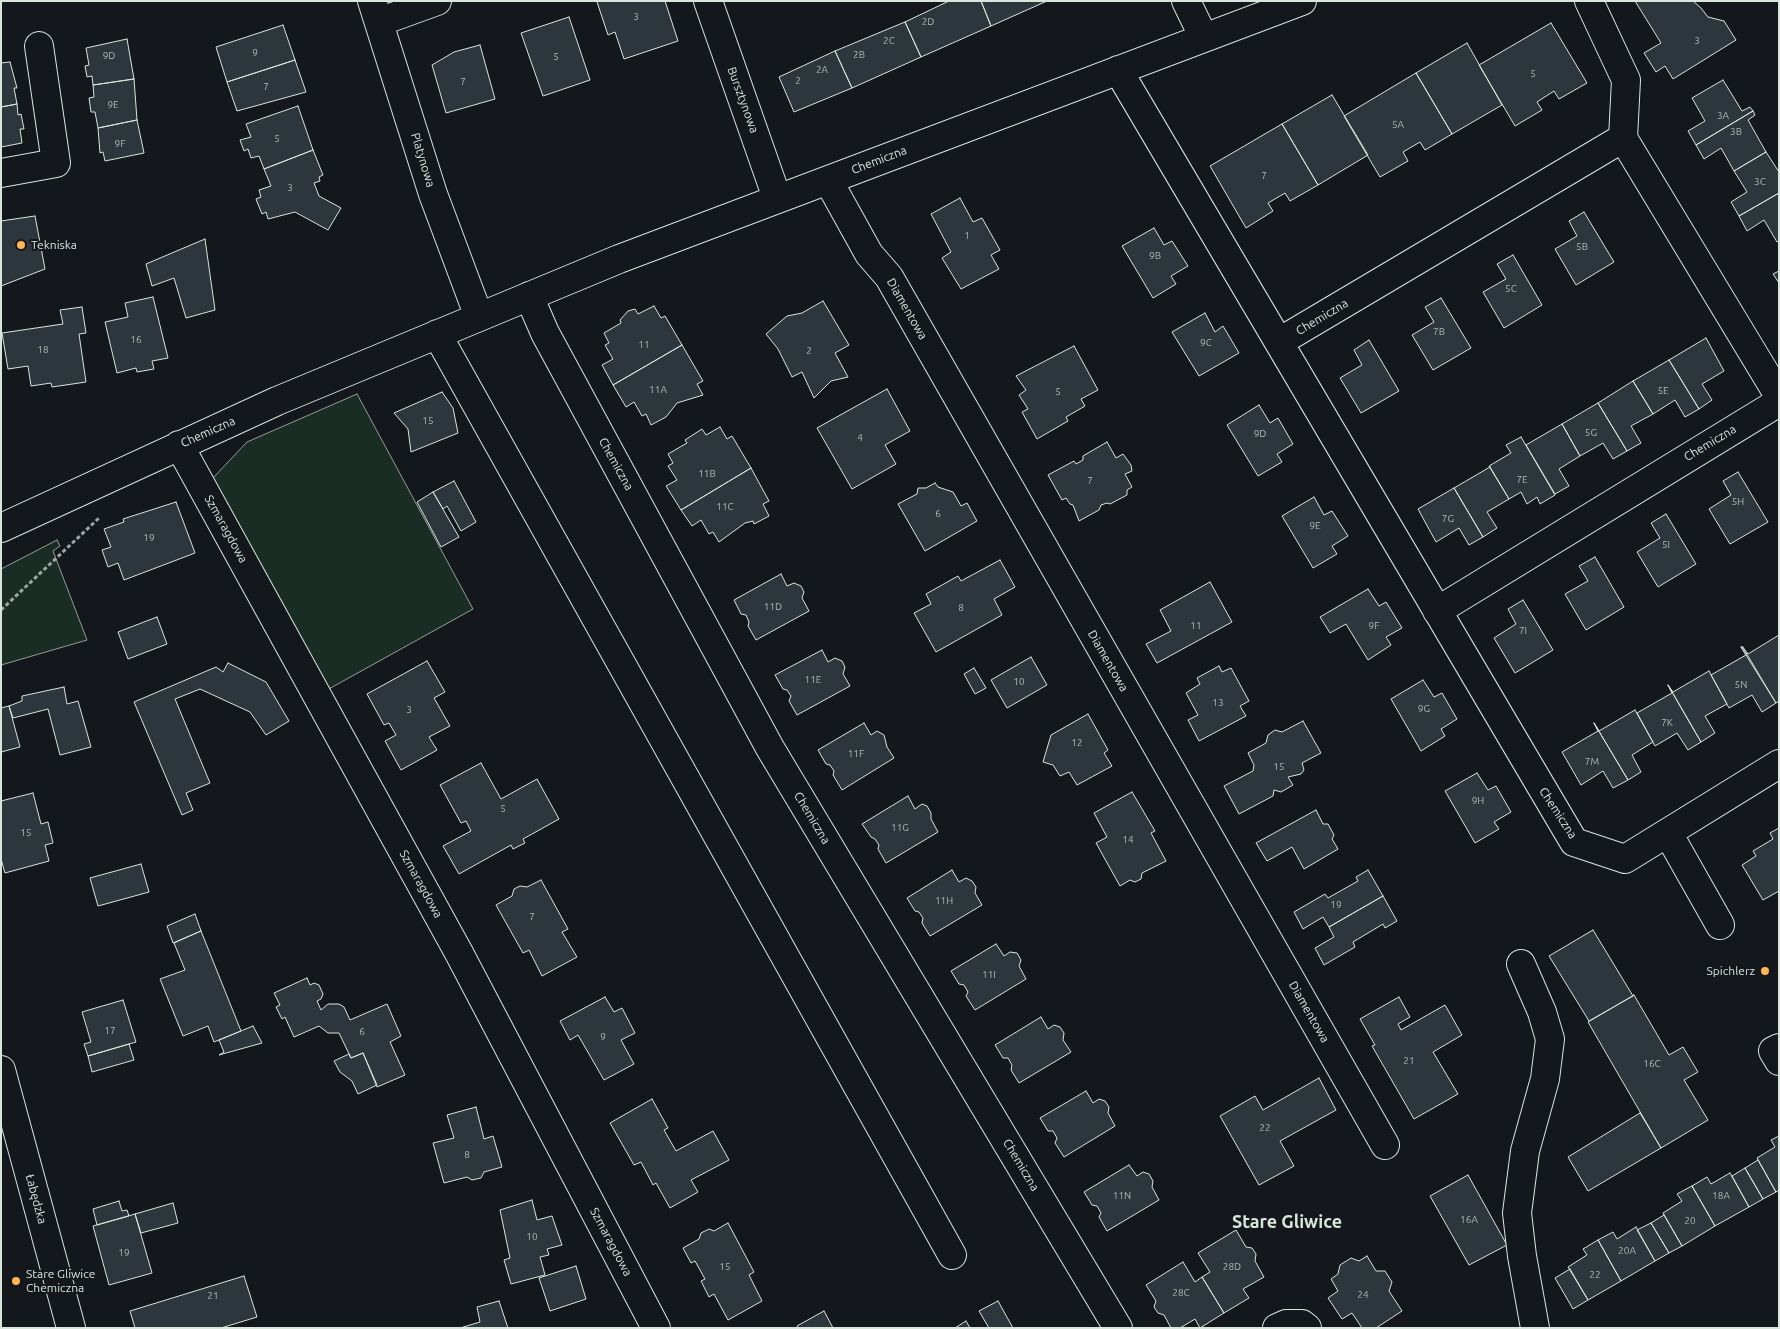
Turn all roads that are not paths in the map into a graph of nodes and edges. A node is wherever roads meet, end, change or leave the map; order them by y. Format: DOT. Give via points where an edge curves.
graph roads {
  1 [pos="437,1"];
  2 [pos="708,1"];
  3 [pos="1186,1"];
  4 [pos="1302,1"];
  5 [pos="1589,1"];
  6 [pos="376,12"];
  7 [pos="1204,38"];
  8 [pos="39,46"];
  9 [pos="1118,70"];
  10 [pos="1623,138"];
  11 [pos="1,173"];
  12 [pos="828,180"];
  13 [pos="777,198"];
  14 [pos="529,296"];
  15 [pos="479,317"];
  16 [pos="437,334"];
  17 [pos="1279,342"];
  18 [pos="1779,396"];
  19 [pos="1779,402"];
  20 [pos="179,445"];
  21 [pos="1,528"];
  22 [pos="1437,611"];
  23 [pos="1779,764"];
  24 [pos="1668,832"];
  25 [pos="1720,925"];
  26 [pos="1521,964"];
  27 [pos="1779,1048"];
  28 [pos="1779,1061"];
  29 [pos="1,1070"];
  30 [pos="1385,1145"];
  31 [pos="952,1255"];
  32 [pos="71,1328"];
  33 [pos="656,1328"];
  34 [pos="1118,1328"];
  35 [pos="1277,1328"];
  36 [pos="1307,1328"];
  37 [pos="1535,1328"];
  1 -- 6 [label="street"];
  2 -- 13 [label="street, Bursztynowa"];
  3 -- 7 [label="street"];
  4 -- 7 [label="street, Chemiczna"];
  5 -- 10 [label="street" via="1626,80"];
  6 -- 15 [label="street, Platynowa" via="433,194"];
  7 -- 9 [label="street, Chemiczna"];
  8 -- 11 [label="street" via="56,163"];
  9 -- 12 [label="street, Chemiczna"];
  9 -- 17 [label="street, Chemiczna"];
  10 -- 17 [label="street, Chemiczna"];
  10 -- 18 [label="street"];
  12 -- 13 [label="street, Chemiczna"];
  12 -- 30 [label="street, Diamentowa" via="869,254 890,277"];
  13 -- 14 [label="street, Chemiczna"];
  14 -- 15 [label="street, Chemiczna"];
  14 -- 34 [label="street, Chemiczna" via="770,748"];
  15 -- 16 [label="street, Chemiczna"];
  16 -- 20 [label="street, Chemiczna"];
  16 -- 31 [label="street"];
  17 -- 22 [label="street, Chemiczna"];
  19 -- 22 [label="street, Chemiczna"];
  20 -- 21 [label="street, Chemiczna"];
  20 -- 33 [label="street, Szmaragdowa" via="459,953"];
  22 -- 24 [label="street, Chemiczna" via="1574,842 1625,859"];
  23 -- 24 [label="street, Chemiczna"];
  24 -- 25 [label="street"];
  26 -- 37 [label="street" via="1550,1039 1545,1078 1525,1151 1517,1212"];
  27 -- 28 [label="street" via="1773,1051"];
  29 -- 32 [label="street, Łabędzka"];
  35 -- 36 [label="street" via="1286,1324 1302,1324"];
}
